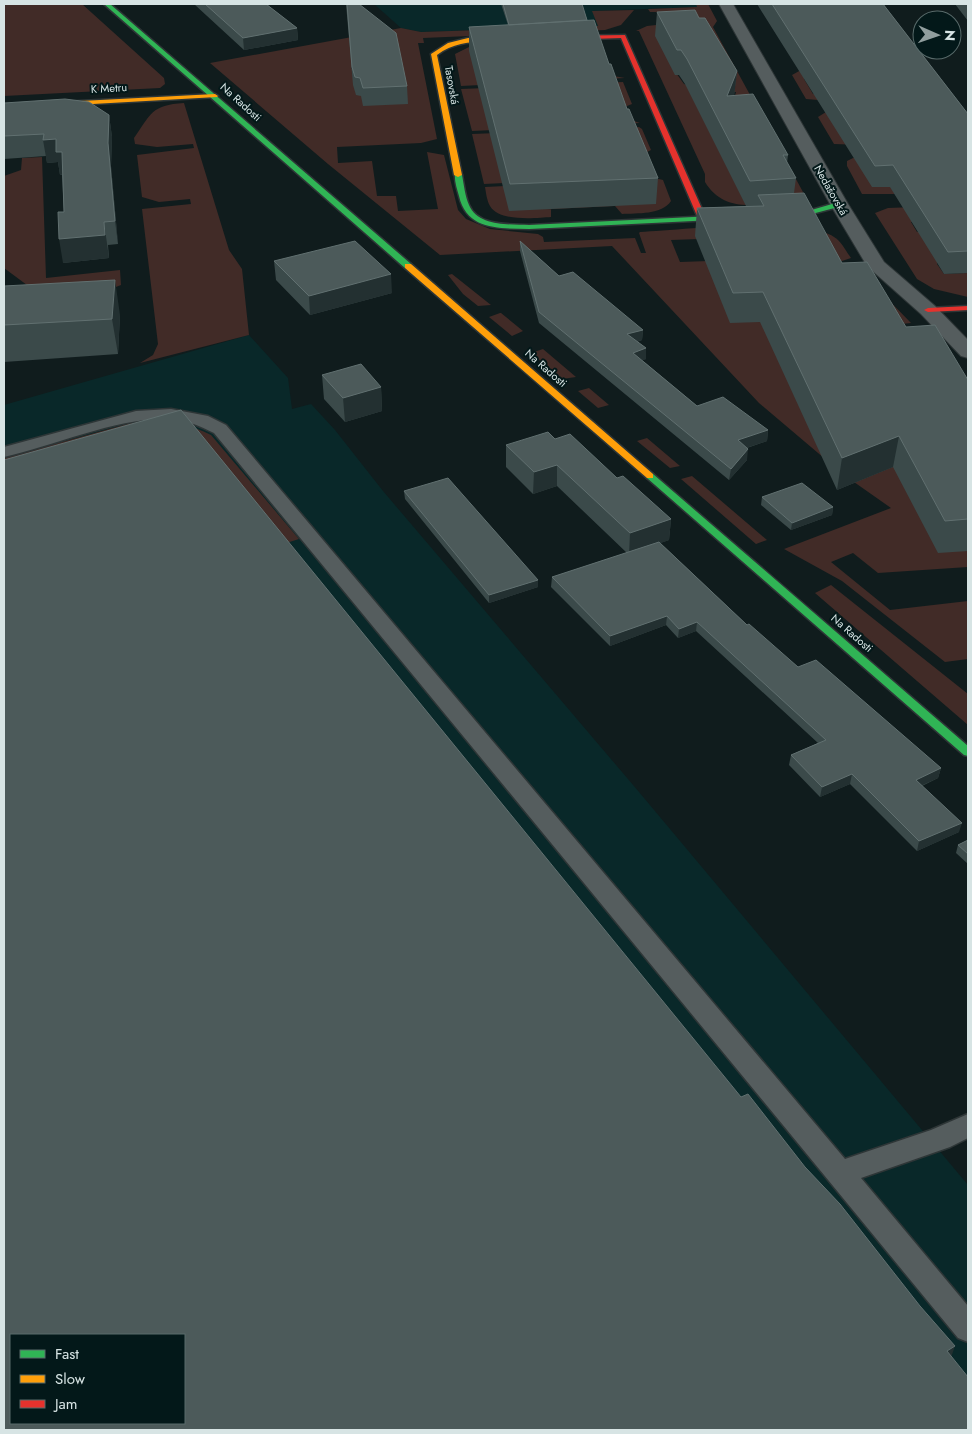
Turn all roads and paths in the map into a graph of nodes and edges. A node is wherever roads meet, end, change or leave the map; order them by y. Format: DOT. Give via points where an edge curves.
graph roads {
  1 [pos="107,4"];
  2 [pos="726,4"];
  3 [pos="546,39"];
  4 [pos="517,40"];
  5 [pos="215,96"];
  6 [pos="4,107"];
  7 [pos="840,204"];
  8 [pos="769,215"];
  9 [pos="750,216"];
  10 [pos="702,218"];
  11 [pos="968,308"];
  12 [pos="928,310"];
  13 [pos="968,352"];
  14 [pos="4,452"];
  15 [pos="968,752"];
  16 [pos="968,1125"];
  17 [pos="840,1172"];
  18 [pos="968,1328"];
  1 -- 5 [label="street, Na Radosti"];
  2 -- 7 [label="street, Nedašovská"];
  3 -- 10 [label="street" via="623,36"];
  4 -- 10 [label="street, Tasovská" via="451,43 434,54 450,148 467,210 471,214 498,226"];
  5 -- 6 [label="street, K Metru"];
  5 -- 15 [label="street, Na Radosti"];
  7 -- 8 [label="street" via="808,213"];
  7 -- 12 [label="street, Nedašovská" via="877,266"];
  9 -- 10 [label="street, Tasovská"];
  11 -- 12 [label="street"];
  12 -- 13 [label="street, Nedašovská"];
  14 -- 17 [label="lane" via="136,416 171,414 202,420 220,429"];
  16 -- 17 [label="lane" via="940,1139"];
  17 -- 18 [label="lane"];
}
